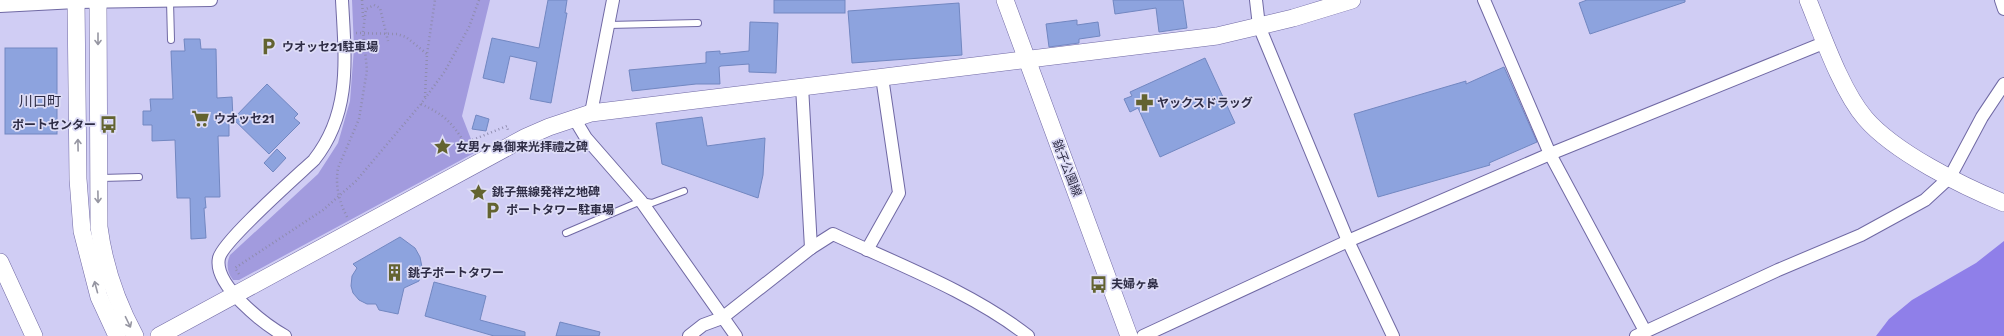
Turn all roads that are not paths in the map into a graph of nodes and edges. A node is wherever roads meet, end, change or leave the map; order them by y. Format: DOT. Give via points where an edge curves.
graph roads {
  1 [pos="211,0"];
  2 [pos="342,0"];
  3 [pos="613,0"];
  4 [pos="1005,0"];
  5 [pos="1256,0"];
  6 [pos="1352,0"];
  7 [pos="1484,0"];
  8 [pos="1808,0"];
  9 [pos="2001,0"];
  10 [pos="76,1"];
  11 [pos="98,1"];
  12 [pos="170,1"];
  13 [pos="0,6"];
  14 [pos="2004,9"];
  15 [pos="698,23"];
  16 [pos="608,25"];
  17 [pos="1259,26"];
  18 [pos="171,40"];
  19 [pos="1826,42"];
  20 [pos="1025,59"];
  21 [pos="882,76"];
  22 [pos="2004,84"];
  23 [pos="802,86"];
  24 [pos="591,113"];
  25 [pos="574,118"];
  26 [pos="1550,154"];
  27 [pos="139,177"];
  28 [pos="1950,177"];
  29 [pos="98,178"];
  30 [pos="684,191"];
  31 [pos="641,201"];
  32 [pos="2004,203"];
  33 [pos="566,233"];
  34 [pos="1348,241"];
  35 [pos="811,248"];
  36 [pos="868,250"];
  37 [pos="0,262"];
  38 [pos="236,295"];
  39 [pos="722,318"];
  40 [pos="1640,334"];
  41 [pos="34,336"];
  42 [pos="117,336"];
  43 [pos="135,336"];
  44 [pos="159,336"];
  45 [pos="285,336"];
  46 [pos="689,336"];
  47 [pos="736,336"];
  48 [pos="1028,336"];
  49 [pos="1129,336"];
  50 [pos="1143,336"];
  51 [pos="1393,336"];
  1 -- 12 [label="street"];
  2 -- 38 [label="street" via="344,90 340,113 325,146 314,160 233,238 220,257 221,274"];
  3 -- 16 [label="street"];
  4 -- 20 [label="street, 銚子公園線"];
  5 -- 17 [label="street"];
  6 -- 17 [label="street"];
  7 -- 26 [label="street"];
  8 -- 19 [label="street"];
  9 -- 14 [label="street"];
  10 -- 11 [label="street"];
  10 -- 13 [label="street"];
  42 -- 10 [label="street, one-way" via="99,297 82,231 78,179"];
  11 -- 12 [label="street"];
  11 -- 29 [label="street, one-way"];
  12 -- 18 [label="lane"];
  15 -- 16 [label="lane"];
  16 -- 24 [label="street"];
  17 -- 20 [label="street" via="1217,36"];
  17 -- 34 [label="street"];
  19 -- 26 [label="street"];
  19 -- 28 [label="street" via="1848,91 1864,117 1901,149"];
  20 -- 21 [label="street"];
  20 -- 49 [label="street, 銚子公園線"];
  21 -- 23 [label="street"];
  21 -- 36 [label="street" via="899,193"];
  22 -- 28 [label="street" via="1982,117"];
  23 -- 24 [label="street"];
  23 -- 35 [label="street"];
  24 -- 25 [label="street"];
  25 -- 31 [label="street" via="586,138"];
  25 -- 38 [label="street" via="526,137"];
  26 -- 34 [label="street"];
  26 -- 40 [label="street"];
  27 -- 29 [label="lane"];
  28 -- 32 [label="street" via="1980,194"];
  28 -- 40 [label="street" via="1925,200 1861,235"];
  29 -- 43 [label="street, one-way" via="102,248 119,301"];
  30 -- 31 [label="lane" via="652,203"];
  31 -- 33 [label="lane"];
  31 -- 39 [label="street"];
  34 -- 50 [label="street"];
  34 -- 51 [label="street"];
  35 -- 36 [label="street" via="833,234"];
  35 -- 39 [label="street"];
  36 -- 48 [label="street" via="958,292"];
  37 -- 41 [label="street"];
  38 -- 44 [label="street"];
  38 -- 45 [label="street"];
  39 -- 46 [label="street" via="703,325"];
  39 -- 47 [label="street"];
}
